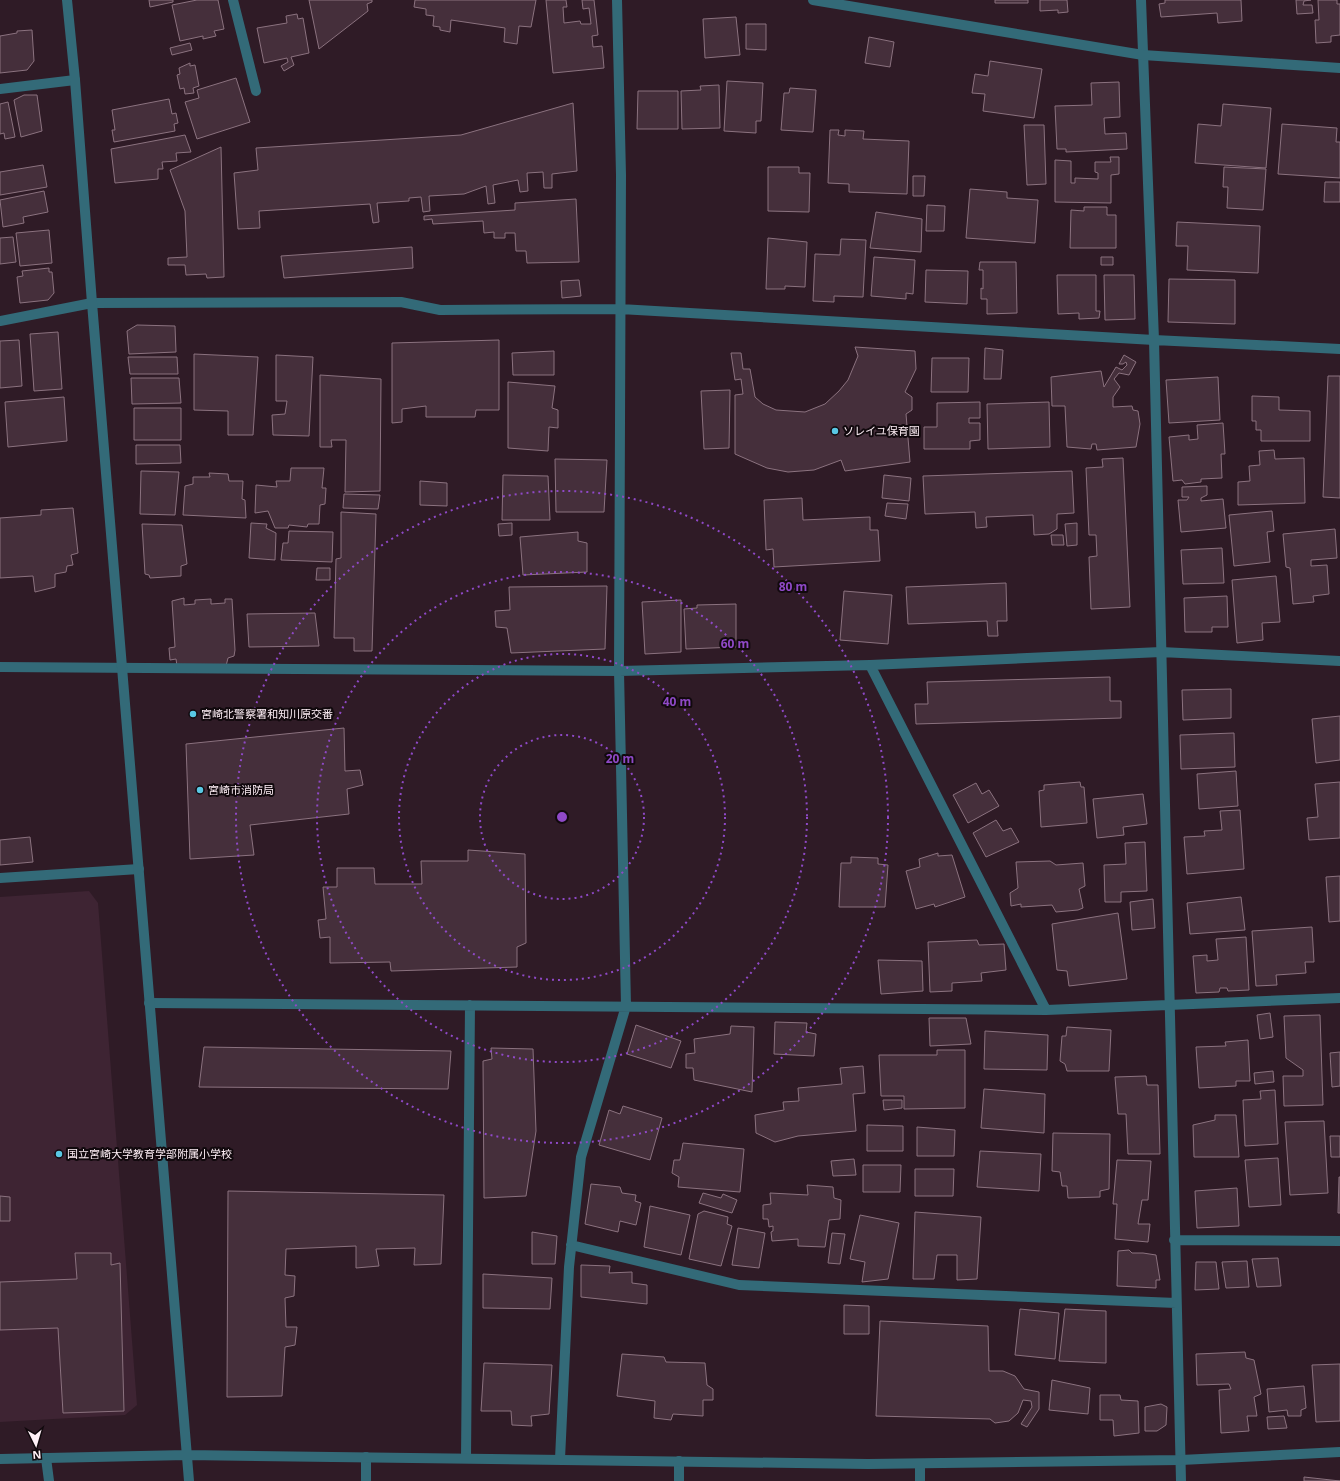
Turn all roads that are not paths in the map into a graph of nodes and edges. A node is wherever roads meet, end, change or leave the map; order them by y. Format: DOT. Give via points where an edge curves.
graph roads {
  1 [pos="67,0"];
  2 [pos="233,0"];
  3 [pos="617,0"];
  4 [pos="813,0"];
  5 [pos="1141,0"];
  6 [pos="1143,55"];
  7 [pos="1340,68"];
  8 [pos="75,80"];
  9 [pos="0,89"];
  10 [pos="256,91"];
  11 [pos="92,303"];
  12 [pos="620,309"];
  13 [pos="0,321"];
  14 [pos="1154,340"];
  15 [pos="1340,349"];
  16 [pos="1161,652"];
  17 [pos="1340,661"];
  18 [pos="870,665"];
  19 [pos="0,667"];
  20 [pos="122,668"];
  21 [pos="619,671"];
  22 [pos="139,869"];
  23 [pos="0,878"];
  24 [pos="1340,998"];
  25 [pos="149,1003"];
  26 [pos="470,1005"];
  27 [pos="626,1006"];
  28 [pos="1169,1006"];
  29 [pos="1046,1010"];
  30 [pos="1174,1240"];
  31 [pos="1340,1241"];
  32 [pos="571,1245"];
  33 [pos="1176,1303"];
  34 [pos="1340,1452"];
  35 [pos="187,1455"];
  36 [pos="366,1457"];
  37 [pos="46,1458"];
  38 [pos="466,1458"];
  39 [pos="0,1459"];
  40 [pos="560,1459"];
  41 [pos="1181,1460"];
  42 [pos="679,1461"];
  43 [pos="920,1464"];
  44 [pos="49,1481"];
  45 [pos="189,1481"];
  46 [pos="366,1481"];
  47 [pos="678,1481"];
  48 [pos="920,1481"];
  49 [pos="1181,1481"];
  1 -- 8 [label="street"];
  2 -- 10 [label="street"];
  3 -- 12 [label="street" via="621,175"];
  4 -- 6 [label="street"];
  5 -- 6 [label="street"];
  6 -- 7 [label="street"];
  6 -- 14 [label="street"];
  8 -- 9 [label="street"];
  8 -- 11 [label="street"];
  11 -- 12 [label="street" via="401,302 440,310"];
  11 -- 13 [label="street"];
  11 -- 20 [label="street"];
  12 -- 14 [label="street"];
  12 -- 21 [label="street"];
  14 -- 15 [label="street"];
  14 -- 16 [label="street"];
  16 -- 17 [label="street"];
  16 -- 18 [label="street"];
  16 -- 28 [label="street"];
  18 -- 21 [label="street"];
  18 -- 29 [label="street"];
  19 -- 20 [label="street"];
  20 -- 21 [label="street"];
  20 -- 22 [label="street"];
  21 -- 27 [label="street"];
  22 -- 23 [label="street"];
  22 -- 25 [label="street"];
  24 -- 28 [label="street"];
  25 -- 26 [label="street"];
  25 -- 35 [label="street"];
  26 -- 27 [label="street"];
  26 -- 38 [label="street"];
  27 -- 29 [label="street"];
  27 -- 32 [label="street" via="581,1157"];
  28 -- 29 [label="street"];
  28 -- 30 [label="street"];
  30 -- 31 [label="street"];
  30 -- 33 [label="street"];
  32 -- 33 [label="street" via="739,1286"];
  32 -- 40 [label="street"];
  33 -- 41 [label="street"];
  34 -- 41 [label="street"];
  35 -- 36 [label="street"];
  35 -- 37 [label="street"];
  35 -- 45 [label="street"];
  36 -- 38 [label="street"];
  36 -- 46 [label="street"];
  37 -- 39 [label="street"];
  37 -- 44 [label="street"];
  38 -- 40 [label="street"];
  40 -- 42 [label="street"];
  41 -- 43 [label="street"];
  41 -- 49 [label="street"];
  42 -- 43 [label="street"];
  42 -- 47 [label="street"];
  43 -- 48 [label="street"];
}
